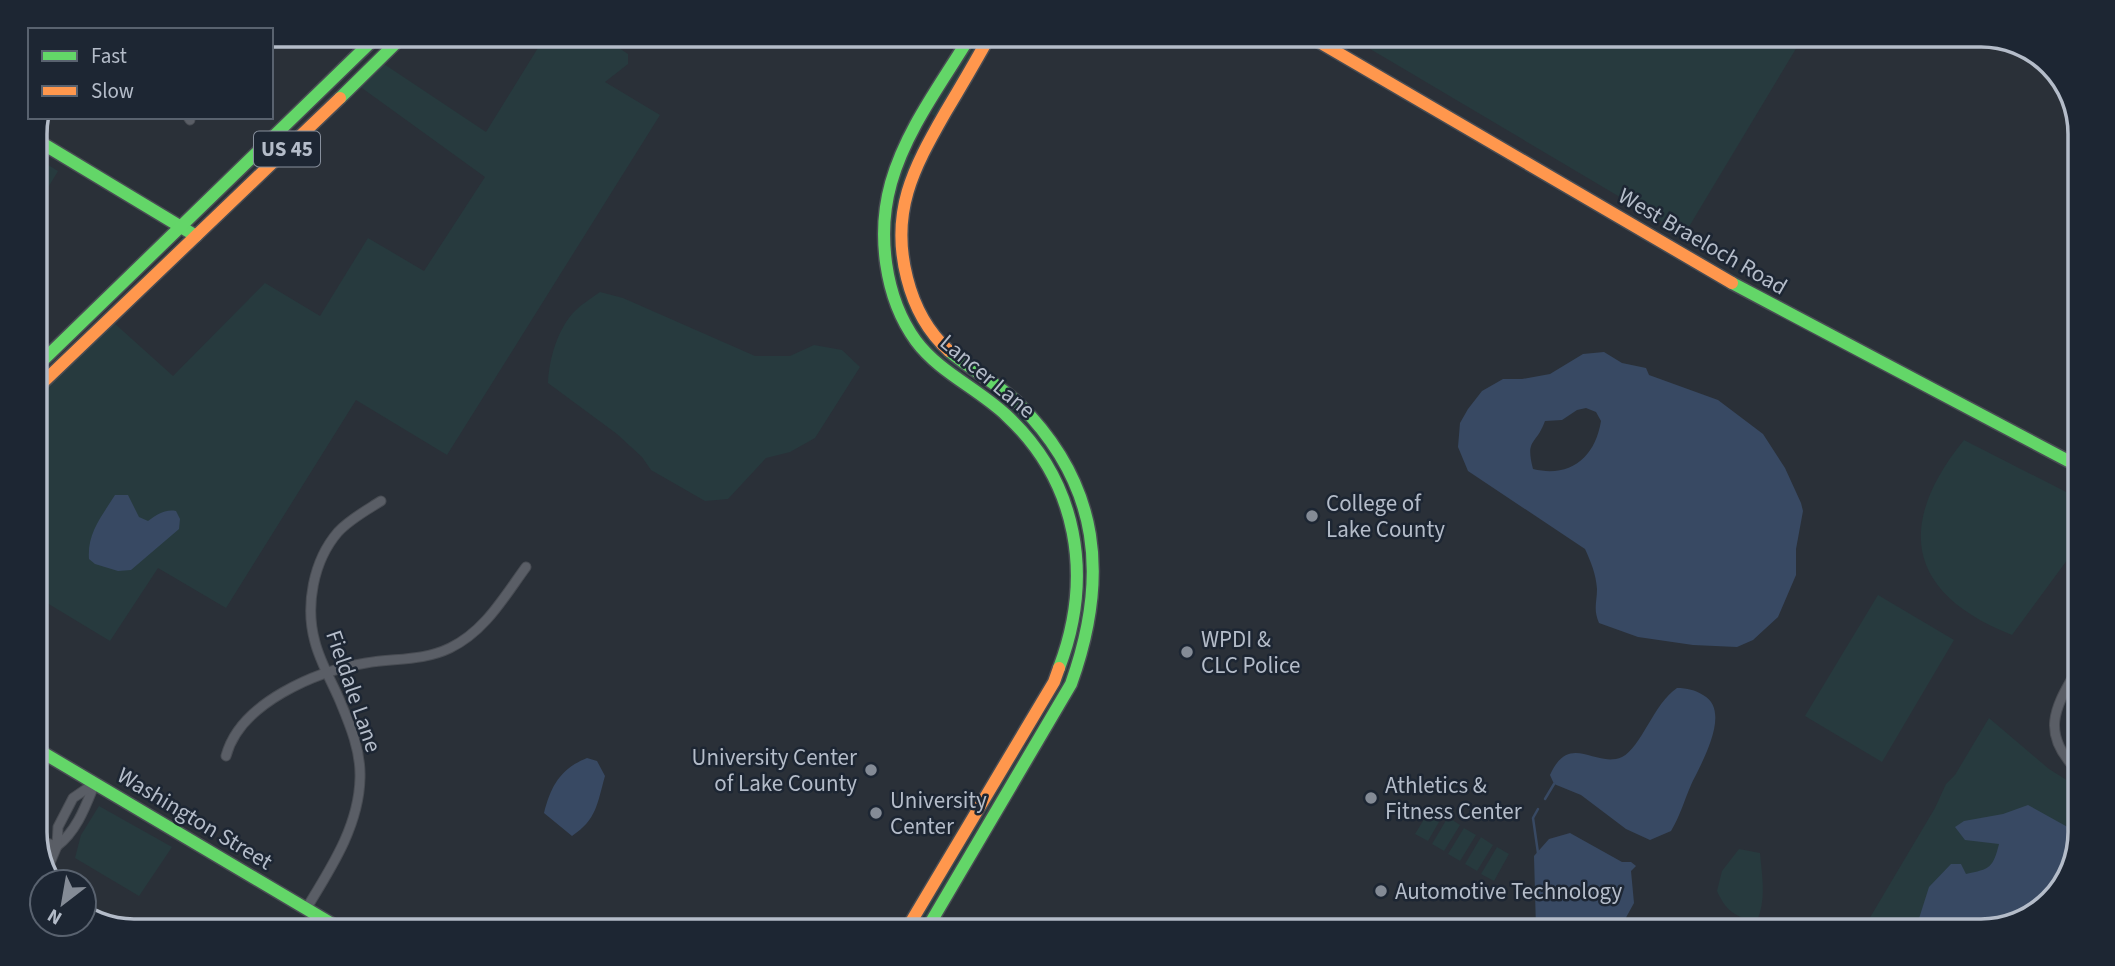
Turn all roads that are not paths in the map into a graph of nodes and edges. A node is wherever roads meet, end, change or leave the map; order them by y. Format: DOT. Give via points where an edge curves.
graph roads {
  1 [pos="365,47"];
  2 [pos="392,47"];
  3 [pos="964,47"];
  4 [pos="983,47"];
  5 [pos="1328,47"];
  6 [pos="47,146"];
  7 [pos="180,226"];
  8 [pos="196,236"];
  9 [pos="47,356"];
  10 [pos="47,379"];
  11 [pos="2068,461"];
  12 [pos="381,501"];
  13 [pos="526,567"];
  14 [pos="328,672"];
  15 [pos="2068,686"];
  16 [pos="47,755"];
  17 [pos="226,756"];
  18 [pos="2068,760"];
  19 [pos="95,783"];
  20 [pos="48,843"];
  21 [pos="57,846"];
  22 [pos="52,858"];
  23 [pos="306,909"];
  24 [pos="323,919"];
  25 [pos="913,919"];
  26 [pos="933,919"];
  1 -- 7 [label="street, US 45"];
  2 -- 8 [label="street, US 45"];
  3 -- 25 [label="street, Lancer Lane" via="891,183 885,239 891,282 905,321 924,350 1007,416 1036,447 1058,484 1073,525 1079,575 1066,652 1054,682"];
  4 -- 26 [label="street, Lancer Lane" via="910,179 902,218 905,265 918,311 936,338 1024,409 1063,458 1091,528 1094,595 1084,651 1065,696"];
  5 -- 11 [label="street, West Braeloch Road" via="1761,299"];
  6 -- 7 [label="street"];
  7 -- 8 [label="street"];
  7 -- 9 [label="street, US 45"];
  8 -- 10 [label="street, US 45"];
  12 -- 14 [label="street, Fieldale Lane" via="338,532 315,576 312,630"];
  13 -- 14 [label="street" via="483,625 451,647 419,658"];
  14 -- 17 [label="street" via="289,689 248,718 235,732"];
  14 -- 23 [label="street, Fieldale Lane" via="352,730 361,776 350,830"];
  15 -- 18 [label="street" via="2054,715 2057,743"];
  16 -- 19 [label="street, Washington Street"];
  19 -- 21 [label="street" via="67,839"];
  19 -- 21 [label="street" via="73,798 58,827"];
  19 -- 23 [label="street, Washington Street"];
  20 -- 21 [label="street"];
  21 -- 22 [label="street"];
  23 -- 24 [label="street, Washington Street"];
}
